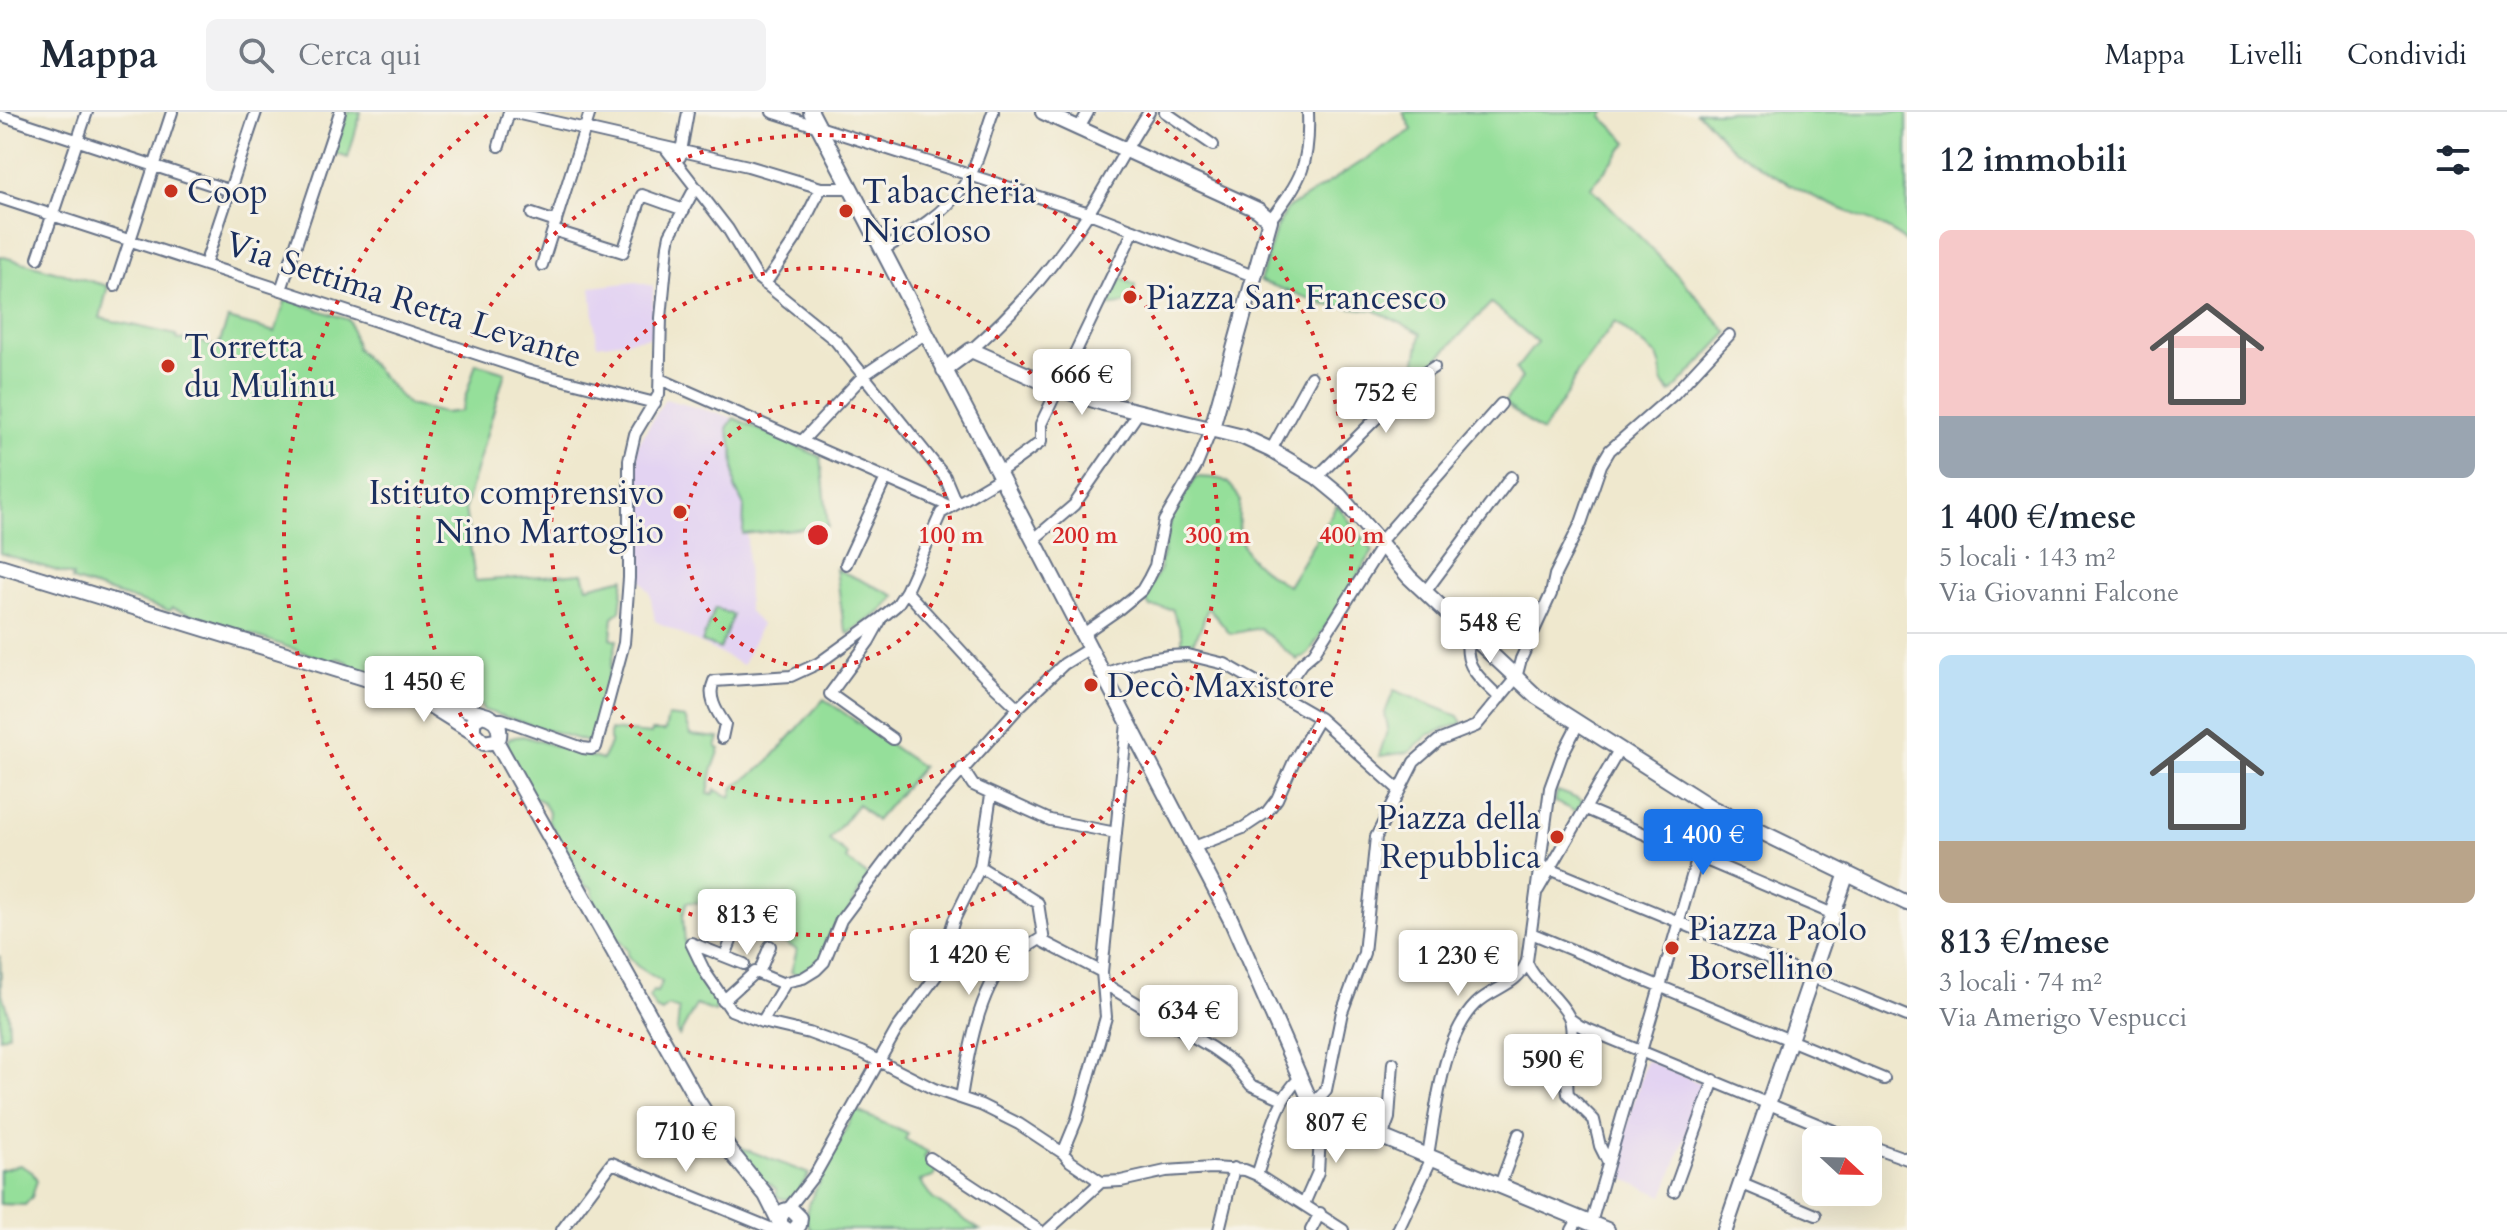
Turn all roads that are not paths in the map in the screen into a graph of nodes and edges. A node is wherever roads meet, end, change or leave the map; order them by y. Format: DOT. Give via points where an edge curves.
graph roads {
  1 [pos="87,112"];
  2 [pos="172,112"];
  3 [pos="256,112"];
  4 [pos="340,112"];
  5 [pos="510,112"];
  6 [pos="590,112"];
  7 [pos="688,112"];
  8 [pos="772,112"];
  9 [pos="811,112"];
  10 [pos="993,112"];
  11 [pos="1043,112"];
  12 [pos="1088,112"];
  13 [pos="1149,112"];
  14 [pos="1165,112"];
  15 [pos="1308,112"];
  16 [pos="0,113"];
  17 [pos="820,128"];
  18 [pos="1079,128"];
  19 [pos="584,130"];
  20 [pos="78,141"];
  21 [pos="1213,145"];
  22 [pos="499,146"];
  23 [pos="666,149"];
  24 [pos="1124,149"];
  25 [pos="681,152"];
  26 [pos="154,166"];
  27 [pos="679,167"];
  28 [pos="970,174"];
  29 [pos="695,188"];
  30 [pos="821,188"];
  31 [pos="849,188"];
  32 [pos="231,191"];
  33 [pos="0,198"];
  34 [pos="684,210"];
  35 [pos="1089,213"];
  36 [pos="532,214"];
  37 [pos="53,215"];
  38 [pos="1270,220"];
  39 [pos="555,226"];
  40 [pos="1134,230"];
  41 [pos="130,241"];
  42 [pos="882,250"];
  43 [pos="38,258"];
  44 [pos="205,265"];
  45 [pos="542,265"];
  46 [pos="1256,277"];
  47 [pos="765,284"];
  48 [pos="115,286"];
  49 [pos="281,290"];
  50 [pos="926,333"];
  51 [pos="1729,335"];
  52 [pos="971,350"];
  53 [pos="1434,367"];
  54 [pos="944,370"];
  55 [pos="864,375"];
  56 [pos="1311,377"];
  57 [pos="660,379"];
  58 [pos="1057,388"];
  59 [pos="655,403"];
  60 [pos="1501,404"];
  61 [pos="1139,412"];
  62 [pos="1212,428"];
  63 [pos="802,441"];
  64 [pos="1271,450"];
  65 [pos="999,476"];
  66 [pos="1317,477"];
  67 [pos="1511,477"];
  68 [pos="886,478"];
  69 [pos="952,505"];
  70 [pos="1033,540"];
  71 [pos="1380,545"];
  72 [pos="846,564"];
  73 [pos="0,566"];
  74 [pos="906,591"];
  75 [pos="1425,592"];
  76 [pos="880,619"];
  77 [pos="1469,633"];
  78 [pos="1083,634"];
  79 [pos="1090,648"];
  80 [pos="1104,674"];
  81 [pos="1516,678"];
  82 [pos="391,688"];
  83 [pos="1280,694"];
  84 [pos="1500,698"];
  85 [pos="1018,708"];
  86 [pos="491,717"];
  87 [pos="1319,718"];
  88 [pos="1127,720"];
  89 [pos="1578,724"];
  90 [pos="534,732"];
  91 [pos="488,738"];
  92 [pos="722,738"];
  93 [pos="893,739"];
  94 [pos="1619,750"];
  95 [pos="962,768"];
  96 [pos="1399,790"];
  97 [pos="991,795"];
  98 [pos="1712,808"];
  99 [pos="1586,809"];
  100 [pos="1116,833"];
  101 [pos="1194,847"];
  102 [pos="1697,856"];
  103 [pos="1540,865"];
  104 [pos="980,867"];
  105 [pos="1552,870"];
  106 [pos="1847,873"];
  107 [pos="1536,893"];
  108 [pos="1907,903"];
  109 [pos="1833,914"];
  110 [pos="1679,921"];
  111 [pos="1531,933"];
  112 [pos="733,936"];
  113 [pos="1043,937"];
  114 [pos="770,946"];
  115 [pos="725,956"];
  116 [pos="1527,961"];
  117 [pos="744,964"];
  118 [pos="759,973"];
  119 [pos="1812,976"];
  120 [pos="1103,978"];
  121 [pos="784,984"];
  122 [pos="1660,987"];
  123 [pos="723,1001"];
  124 [pos="1907,1016"];
  125 [pos="1570,1019"];
  126 [pos="762,1022"];
  127 [pos="1790,1040"];
  128 [pos="1641,1050"];
  129 [pos="878,1062"];
  130 [pos="1393,1063"];
  131 [pos="1300,1078"];
  132 [pos="1884,1079"];
  133 [pos="1714,1080"];
  134 [pos="961,1098"];
  135 [pos="1283,1099"];
  136 [pos="1768,1103"];
  137 [pos="1312,1105"];
  138 [pos="1326,1114"];
  139 [pos="1823,1126"];
  140 [pos="1519,1134"];
  141 [pos="1382,1137"];
  142 [pos="1882,1150"];
  143 [pos="1063,1153"];
  144 [pos="1428,1155"];
  145 [pos="930,1158"];
  146 [pos="1907,1159"];
  147 [pos="1608,1162"];
  148 [pos="1234,1168"];
  149 [pos="1257,1175"];
  150 [pos="1101,1182"];
  151 [pos="1740,1183"];
  152 [pos="1500,1185"];
  153 [pos="1674,1191"];
  154 [pos="1304,1204"];
  155 [pos="1320,1213"];
  156 [pos="1816,1215"];
  157 [pos="787,1223"];
  158 [pos="1581,1223"];
  159 [pos="562,1230"];
  160 [pos="1039,1230"];
  161 [pos="1048,1230"];
  162 [pos="1219,1230"];
  163 [pos="1311,1230"];
  164 [pos="1343,1230"];
  165 [pos="1398,1230"];
  166 [pos="1607,1230"];
  167 [pos="1725,1230"];
  1 -- 20 [label="street"];
  2 -- 26 [label="street"];
  3 -- 32 [label="street"];
  4 -- 49 [label="street"];
  5 -- 19 [label="street"];
  5 -- 22 [label="street"];
  6 -- 19 [label="street"];
  7 -- 25 [label="street"];
  8 -- 17 [label="street"];
  9 -- 17 [label="street"];
  10 -- 28 [label="street"];
  11 -- 18 [label="street"];
  12 -- 18 [label="street"];
  13 -- 24 [label="street"];
  14 -- 21 [label="street"];
  15 -- 38 [label="street" via="1306,161"];
  16 -- 20 [label="street"];
  17 -- 28 [label="street"];
  17 -- 31 [label="street"];
  18 -- 24 [label="street"];
  19 -- 23 [label="street"];
  19 -- 39 [label="street"];
  20 -- 26 [label="street"];
  20 -- 37 [label="street"];
  23 -- 25 [label="street"];
  23 -- 27 [label="street"];
  24 -- 35 [label="street"];
  24 -- 38 [label="street"];
  25 -- 27 [label="street"];
  25 -- 30 [label="street"];
  26 -- 32 [label="street"];
  26 -- 41 [label="street"];
  27 -- 29 [label="street"];
  28 -- 35 [label="street"];
  28 -- 42 [label="street" via="923,226"];
  29 -- 34 [label="street"];
  29 -- 47 [label="street"];
  30 -- 31 [label="street"];
  30 -- 47 [label="street"];
  31 -- 42 [label="street"];
  32 -- 44 [label="street"];
  33 -- 37 [label="street, Via Settima Retta Levante"];
  34 -- 39 [label="street" via="642,195 623,252"];
  34 -- 57 [label="street" via="668,245"];
  35 -- 40 [label="street"];
  35 -- 52 [label="street" via="1044,276"];
  36 -- 39 [label="street"];
  37 -- 41 [label="street, Via Settima Retta Levante"];
  37 -- 43 [label="street"];
  38 -- 46 [label="street"];
  39 -- 45 [label="street"];
  40 -- 46 [label="street"];
  40 -- 58 [label="street"];
  41 -- 44 [label="street, Via Settima Retta Levante"];
  41 -- 48 [label="street"];
  42 -- 50 [label="street"];
  44 -- 49 [label="street, Via Settima Retta Levante"];
  46 -- 62 [label="street"];
  47 -- 55 [label="street" via="827,333"];
  49 -- 59 [label="street, Via Settima Retta Levante" via="532,372"];
  50 -- 54 [label="street"];
  50 -- 55 [label="street"];
  51 -- 81 [label="street" via="1674,394 1610,450"];
  52 -- 54 [label="street"];
  52 -- 58 [label="street"];
  53 -- 66 [label="street"];
  54 -- 65 [label="street"];
  55 -- 63 [label="street"];
  55 -- 69 [label="street" via="945,477"];
  56 -- 64 [label="street"];
  57 -- 59 [label="street"];
  57 -- 63 [label="street"];
  58 -- 61 [label="street"];
  58 -- 65 [label="street" via="1041,424 1042,438"];
  59 -- 90 [label="street" via="632,444 628,612 618,672 596,747 583,748"];
  60 -- 71 [label="street"];
  61 -- 62 [label="street"];
  61 -- 70 [label="street" via="1074,505"];
  62 -- 64 [label="street"];
  62 -- 78 [label="street" via="1164,521 1155,566 1142,590"];
  63 -- 68 [label="street"];
  64 -- 66 [label="street"];
  65 -- 69 [label="street"];
  65 -- 70 [label="street"];
  66 -- 71 [label="street"];
  67 -- 75 [label="street"];
  68 -- 69 [label="street"];
  68 -- 72 [label="street"];
  69 -- 74 [label="street" via="941,513"];
  70 -- 78 [label="street"];
  71 -- 75 [label="street"];
  71 -- 83 [label="street" via="1314,653"];
  73 -- 82 [label="street"];
  74 -- 76 [label="street"];
  74 -- 85 [label="street"];
  75 -- 77 [label="street"];
  76 -- 92 [label="street" via="819,663 791,676 714,681 712,699 725,724"];
  76 -- 93 [label="street" via="830,694"];
  77 -- 81 [label="street"];
  77 -- 84 [label="street" via="1471,669"];
  78 -- 79 [label="street"];
  79 -- 80 [label="street"];
  79 -- 85 [label="street" via="1064,664"];
  80 -- 83 [label="street" via="1143,660 1188,655 1225,664"];
  80 -- 88 [label="street"];
  81 -- 84 [label="street"];
  81 -- 89 [label="street"];
  82 -- 86 [label="street"];
  82 -- 91 [label="street"];
  83 -- 87 [label="street"];
  84 -- 96 [label="street" via="1476,726 1420,754"];
  85 -- 95 [label="street"];
  86 -- 90 [label="street"];
  86 -- 91 [label="street" via="499,726"];
  86 -- 91 [label="street" via="473,721"];
  87 -- 96 [label="street"];
  87 -- 101 [label="street" via="1267,812 1243,828"];
  88 -- 100 [label="street"];
  88 -- 101 [label="street"];
  89 -- 94 [label="street"];
  89 -- 103 [label="street" via="1550,788"];
  90 -- 91 [label="street" via="517,730"];
  91 -- 157 [label="street" via="533,805 697,1100"];
  94 -- 98 [label="street"];
  94 -- 99 [label="street"];
  95 -- 97 [label="street" via="973,785"];
  95 -- 121 [label="street" via="841,920 824,962 809,975"];
  96 -- 137 [label="street" via="1375,845 1364,953 1342,1012 1326,1090"];
  97 -- 100 [label="street" via="1050,820"];
  97 -- 104 [label="street"];
  98 -- 102 [label="street"];
  98 -- 106 [label="street"];
  99 -- 102 [label="street"];
  99 -- 105 [label="street"];
  100 -- 120 [label="street"];
  101 -- 131 [label="street"];
  102 -- 109 [label="street"];
  102 -- 110 [label="street"];
  103 -- 105 [label="street"];
  103 -- 107 [label="street"];
  104 -- 113 [label="street" via="1038,903"];
  104 -- 129 [label="street" via="954,920 936,976"];
  105 -- 107 [label="street"];
  105 -- 110 [label="street"];
  106 -- 108 [label="street"];
  106 -- 109 [label="street"];
  107 -- 111 [label="street"];
  109 -- 119 [label="street"];
  110 -- 119 [label="street"];
  110 -- 122 [label="street"];
  111 -- 116 [label="street"];
  111 -- 122 [label="street"];
  112 -- 115 [label="street"];
  113 -- 120 [label="street"];
  113 -- 134 [label="street" via="1005,964 994,982 970,1042"];
  114 -- 118 [label="street"];
  115 -- 117 [label="street"];
  115 -- 123 [label="street" via="691,943"];
  116 -- 125 [label="street" via="1530,972"];
  116 -- 144 [label="street" via="1517,978 1473,1006 1449,1052"];
  118 -- 121 [label="street"];
  118 -- 123 [label="street"];
  119 -- 124 [label="street"];
  119 -- 127 [label="street"];
  120 -- 135 [label="street" via="1233,1063 1245,1081"];
  120 -- 143 [label="street" via="1106,1017"];
  121 -- 126 [label="street"];
  122 -- 127 [label="street"];
  122 -- 128 [label="street"];
  123 -- 126 [label="street" via="731,1010"];
  125 -- 128 [label="street"];
  125 -- 147 [label="street" via="1568,1094 1594,1120"];
  126 -- 129 [label="street" via="809,1033"];
  127 -- 132 [label="street"];
  127 -- 136 [label="street"];
  128 -- 133 [label="street"];
  128 -- 147 [label="street"];
  129 -- 134 [label="street"];
  129 -- 157 [label="street"];
  130 -- 141 [label="street" via="1389,1118"];
  131 -- 135 [label="street"];
  131 -- 137 [label="street"];
  133 -- 136 [label="street"];
  133 -- 153 [label="street"];
  134 -- 143 [label="street" via="1019,1124"];
  135 -- 149 [label="street"];
  136 -- 139 [label="street"];
  136 -- 151 [label="street"];
  137 -- 138 [label="street"];
  138 -- 141 [label="street"];
  138 -- 154 [label="street" via="1318,1172"];
  140 -- 152 [label="street"];
  141 -- 144 [label="street"];
  142 -- 146 [label="street"];
  143 -- 150 [label="street"];
  144 -- 152 [label="street"];
  144 -- 165 [label="street" via="1430,1162"];
  145 -- 160 [label="street"];
  147 -- 158 [label="street"];
  148 -- 149 [label="street"];
  148 -- 150 [label="street" via="1166,1171"];
  148 -- 162 [label="street"];
  149 -- 154 [label="street"];
  150 -- 161 [label="street"];
  151 -- 156 [label="street"];
  151 -- 167 [label="street"];
  152 -- 158 [label="street"];
  154 -- 155 [label="street"];
  155 -- 163 [label="street"];
  155 -- 164 [label="street"];
  157 -- 159 [label="street" via="752,1221 612,1163"];
  158 -- 166 [label="street"];
}
